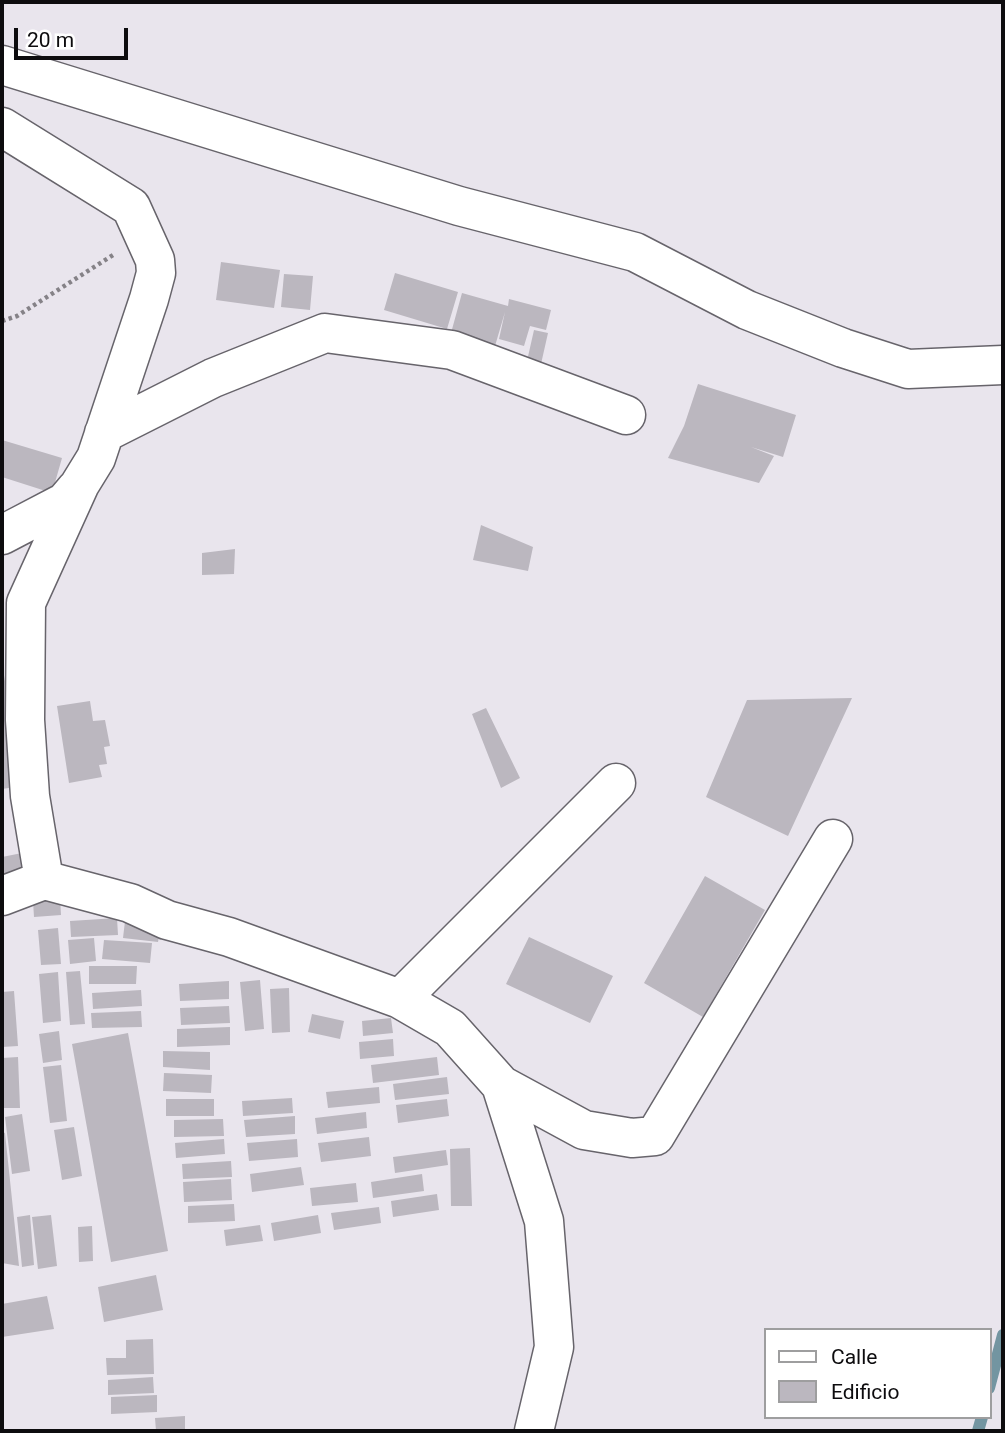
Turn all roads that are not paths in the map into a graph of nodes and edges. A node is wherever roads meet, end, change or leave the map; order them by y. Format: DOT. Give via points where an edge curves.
graph roads {
  1 [pos="2,65"];
  2 [pos="2,127"];
  3 [pos="1003,365"];
  4 [pos="626,415"];
  5 [pos="104,433"];
  6 [pos="80,484"];
  7 [pos="2,535"];
  8 [pos="616,783"];
  9 [pos="833,839"];
  10 [pos="44,880"];
  11 [pos="2,896"];
  12 [pos="400,999"];
  13 [pos="501,1085"];
  14 [pos="534,1431"];
  1 -- 3 [label="street" via="459,206 635,252 747,310 908,369"];
  2 -- 5 [label="street" via="131,207 155,260 156,273"];
  4 -- 5 [label="street" via="452,350 325,333 213,378"];
  5 -- 6 [label="street"];
  6 -- 7 [label="street" via="65,502"];
  6 -- 10 [label="street" via="26,603 24,720"];
  8 -- 12 [label="street"];
  9 -- 13 [label="street" via="655,1136 632,1138 584,1130"];
  10 -- 11 [label="street"];
  10 -- 12 [label="street" via="130,903 167,920 229,937"];
  12 -- 13 [label="street" via="450,1028"];
  13 -- 14 [label="street" via="544,1221 554,1348"];
}
